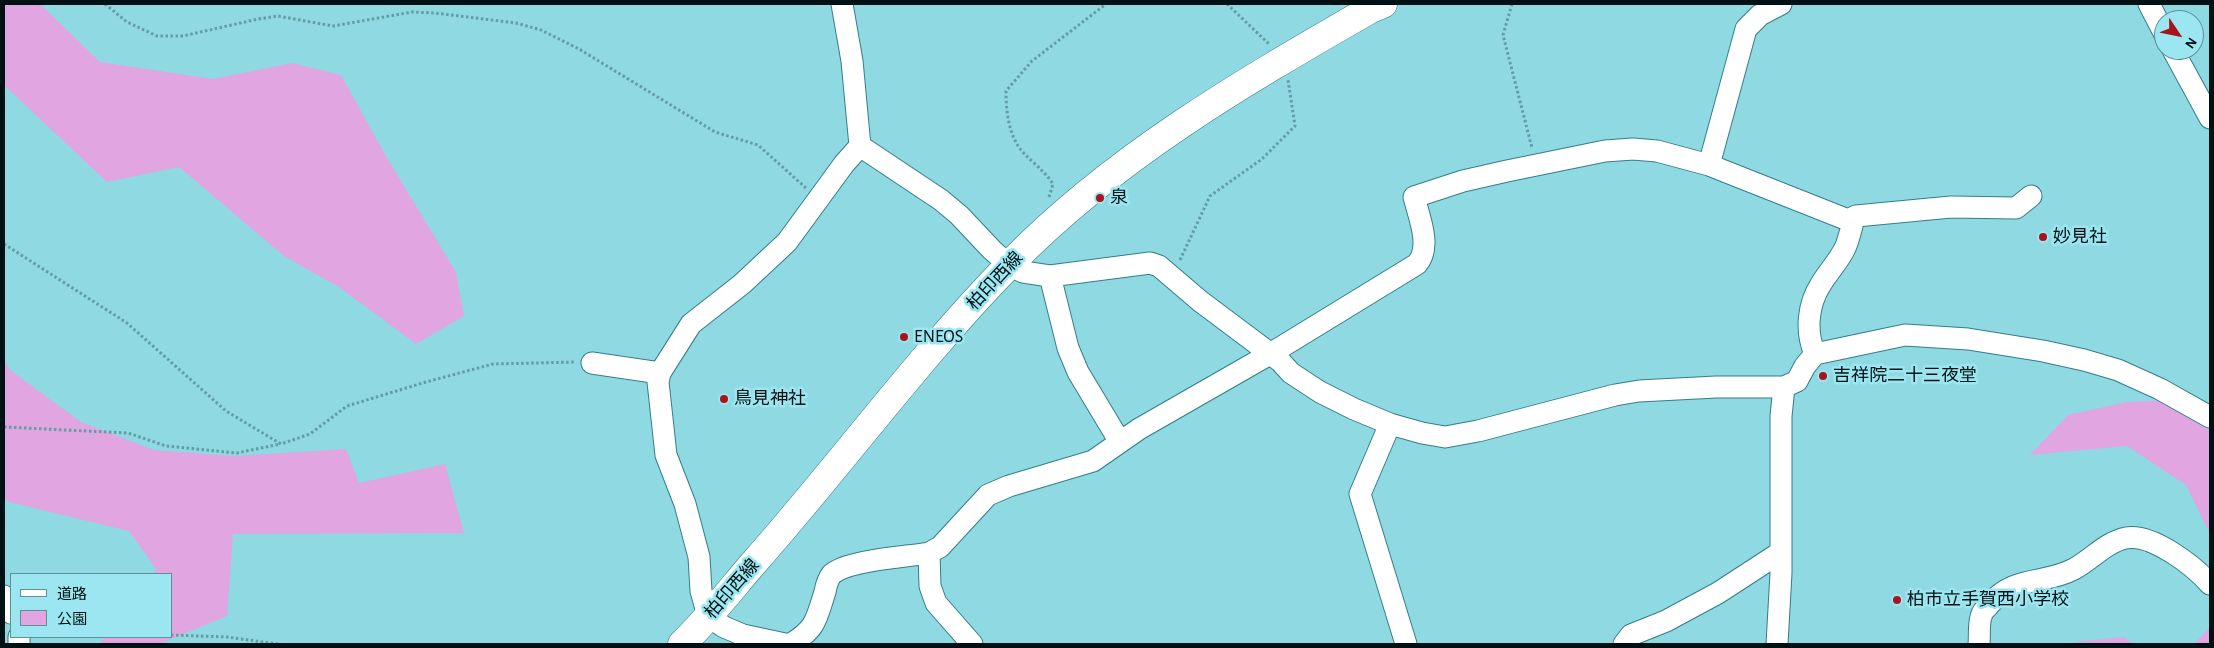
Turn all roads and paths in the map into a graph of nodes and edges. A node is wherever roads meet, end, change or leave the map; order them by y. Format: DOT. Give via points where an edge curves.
graph roads {
  1 [pos="105,4"];
  2 [pos="842,4"];
  3 [pos="1106,4"];
  4 [pos="1227,4"];
  5 [pos="1383,4"];
  6 [pos="1512,4"];
  7 [pos="1780,4"];
  8 [pos="1284,59"];
  9 [pos="2178,60"];
  10 [pos="2210,118"];
  11 [pos="860,146"];
  12 [pos="1536,165"];
  13 [pos="1709,165"];
  14 [pos="2031,196"];
  15 [pos="819,199"];
  16 [pos="1848,220"];
  17 [pos="1052,224"];
  18 [pos="4,244"];
  19 [pos="1009,265"];
  20 [pos="1050,276"];
  21 [pos="1172,278"];
  22 [pos="1270,354"];
  23 [pos="1815,354"];
  24 [pos="592,363"];
  25 [pos="660,373"];
  26 [pos="1784,387"];
  27 [pos="2210,417"];
  28 [pos="1390,424"];
  29 [pos="4,428"];
  30 [pos="1120,442"];
  31 [pos="281,444"];
  32 [pos="1781,552"];
  33 [pos="929,553"];
  34 [pos="2210,584"];
  35 [pos="4,596"];
  36 [pos="10,611"];
  37 [pos="708,616"];
  38 [pos="172,635"];
  39 [pos="743,640"];
  40 [pos="278,644"];
  41 [pos="682,644"];
  42 [pos="785,644"];
  43 [pos="791,644"];
  44 [pos="972,644"];
  45 [pos="1406,644"];
  46 [pos="1624,644"];
  47 [pos="1777,644"];
  48 [pos="1979,644"];
  1 -- 15 [label="path" via="127,22 157,36 183,36 278,16 333,26 412,12 516,23 542,30 715,132 758,146"];
  2 -- 11 [label="street" via="852,61"];
  3 -- 17 [label="path" via="1032,61 1006,91 1006,110 1017,145 1053,184 1046,212"];
  4 -- 8 [label="path"];
  5 -- 8 [label="main road, 柏印西線"];
  6 -- 12 [label="path" via="1503,35"];
  7 -- 13 [label="street" via="1760,15 1746,29"];
  8 -- 17 [label="main road, 柏印西線" via="1152,145"];
  8 -- 21 [label="path" via="1295,126 1262,159 1210,196"];
  9 -- 10 [label="street"];
  11 -- 15 [label="street"];
  11 -- 19 [label="street" via="947,205"];
  12 -- 13 [label="street" via="1605,151 1633,149 1657,151"];
  12 -- 22 [label="street" via="1463,181 1414,197 1424,245 1424,256 1418,264"];
  13 -- 16 [label="street"];
  14 -- 16 [label="street" via="2016,208 1951,207 1856,216"];
  15 -- 25 [label="street" via="768,262 691,324"];
  16 -- 23 [label="street" via="1852,226 1845,249 1812,302 1809,325"];
  17 -- 19 [label="main road, 柏印西線"];
  18 -- 31 [label="path" via="127,323 226,410"];
  19 -- 20 [label="street" via="1023,272"];
  19 -- 37 [label="main road, 柏印西線" via="934,348 795,517"];
  20 -- 21 [label="street" via="1150,263 1159,266"];
  20 -- 30 [label="street" via="1068,348 1078,372"];
  21 -- 22 [label="street"];
  22 -- 28 [label="street" via="1320,392"];
  22 -- 30 [label="street" via="1188,399"];
  23 -- 26 [label="street" via="1797,381"];
  23 -- 27 [label="street" via="1904,335 1968,339 2043,351 2118,370"];
  24 -- 25 [label="street"];
  24 -- 31 [label="path" via="493,364 346,406 310,434"];
  25 -- 37 [label="street" via="658,398 666,456 685,504 699,558 701,591"];
  26 -- 28 [label="street" via="1631,392 1478,431 1445,436"];
  26 -- 32 [label="street"];
  28 -- 45 [label="street" via="1360,494"];
  29 -- 31 [label="path" via="128,433 166,446 237,453"];
  30 -- 33 [label="street" via="1093,461 988,495 940,547"];
  32 -- 46 [label="street" via="1718,593 1666,621 1631,635"];
  32 -- 47 [label="street"];
  33 -- 43 [label="street" via="851,565 833,574 814,626 807,635"];
  33 -- 44 [label="street" via="930,586 936,603"];
  34 -- 48 [label="street" via="2198,571 2164,548 2144,540 2127,538 2104,548 2061,575 2016,584 1996,596 1982,614"];
  35 -- 36 [label="street"];
  37 -- 39 [label="street"];
  37 -- 41 [label="main road, 柏印西線"];
  38 -- 40 [label="path" via="227,637"];
  39 -- 42 [label="street"];
}
